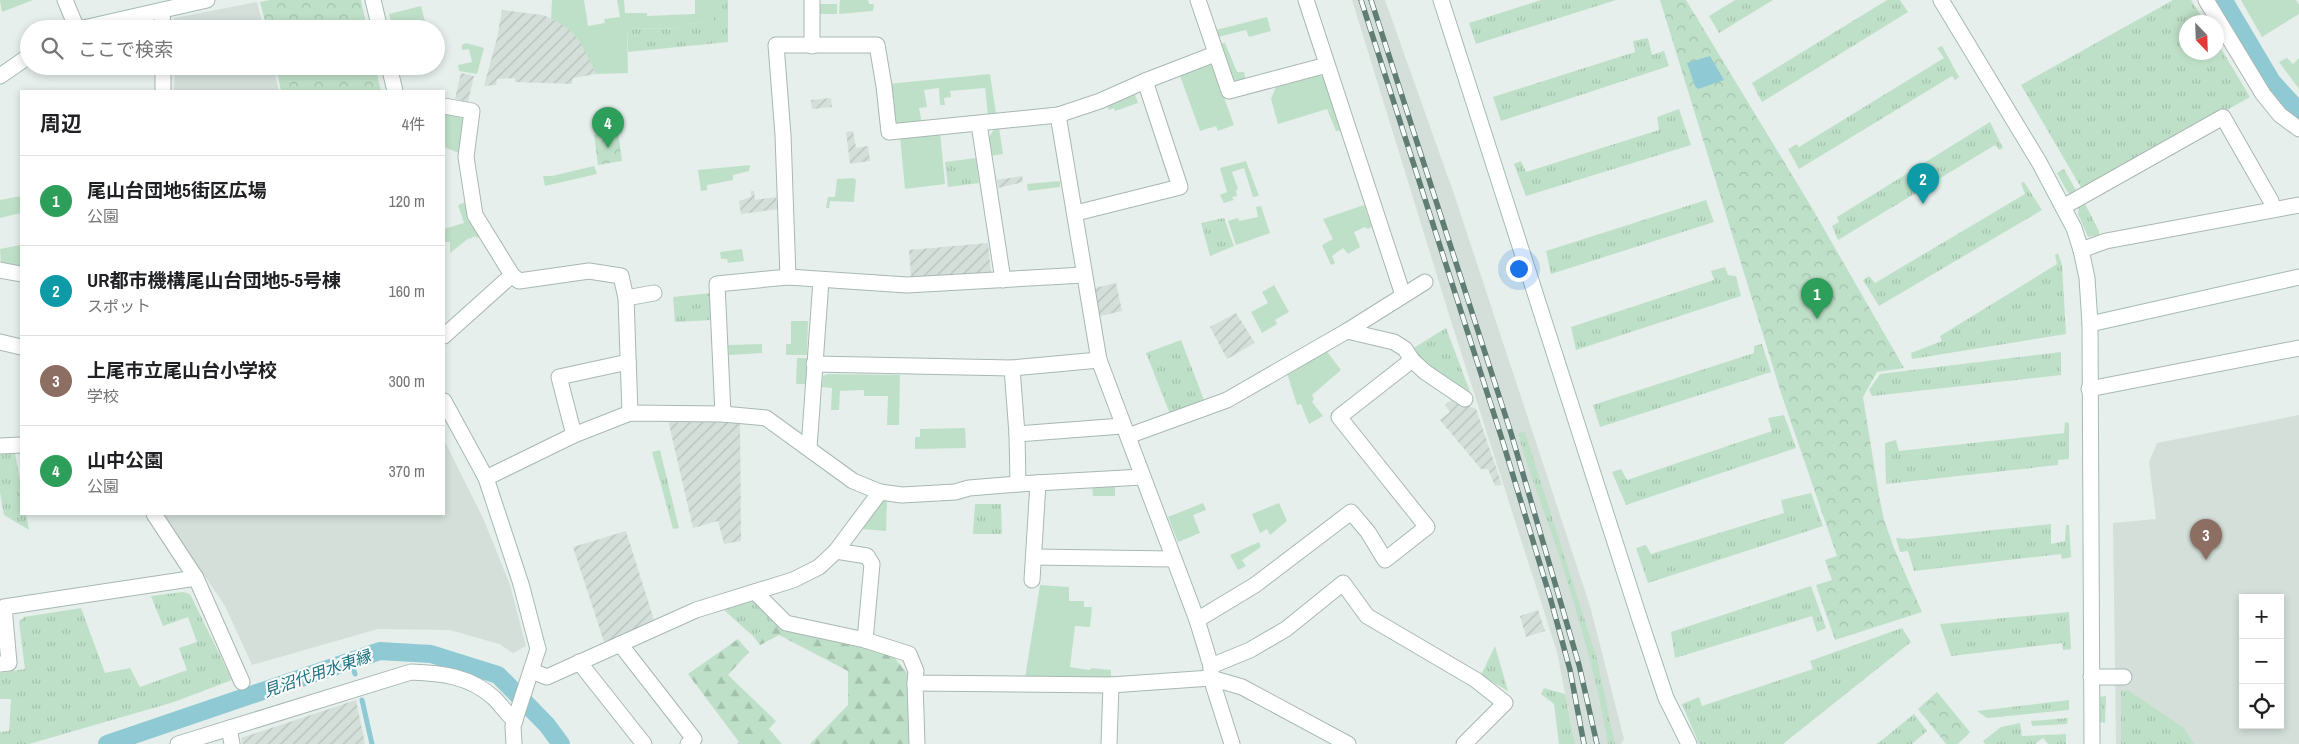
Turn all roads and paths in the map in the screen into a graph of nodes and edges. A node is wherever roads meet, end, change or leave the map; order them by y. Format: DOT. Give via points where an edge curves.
graph roads {
  1 [pos="65,0"];
  2 [pos="373,0"];
  3 [pos="812,0"];
  4 [pos="1198,0"];
  5 [pos="1306,0"];
  6 [pos="1441,0"];
  7 [pos="1941,0"];
  8 [pos="2206,0"];
  9 [pos="200,1"];
  10 [pos="162,11"];
  11 [pos="74,20"];
  12 [pos="120,20"];
  13 [pos="162,20"];
  14 [pos="378,20"];
  15 [pos="812,46"];
  16 [pos="1215,54"];
  17 [pos="20,62"];
  18 [pos="1327,66"];
  19 [pos="163,75"];
  20 [pos="391,75"];
  21 [pos="0,76"];
  22 [pos="1145,81"];
  23 [pos="164,90"];
  24 [pos="395,90"];
  25 [pos="445,106"];
  26 [pos="1058,115"];
  27 [pos="979,124"];
  28 [pos="2299,129"];
  29 [pos="2299,205"];
  30 [pos="2063,207"];
  31 [pos="2273,210"];
  32 [pos="1076,213"];
  33 [pos="2081,250"];
  34 [pos="0,270"];
  35 [pos="20,274"];
  36 [pos="512,275"];
  37 [pos="1084,275"];
  38 [pos="788,277"];
  39 [pos="2299,277"];
  40 [pos="821,280"];
  41 [pos="1003,280"];
  42 [pos="1425,282"];
  43 [pos="654,293"];
  44 [pos="1403,296"];
  45 [pos="626,298"];
  46 [pos="2090,324"];
  47 [pos="1346,331"];
  48 [pos="445,335"];
  49 [pos="0,342"];
  50 [pos="20,347"];
  51 [pos="2299,348"];
  52 [pos="1099,360"];
  53 [pos="1412,360"];
  54 [pos="628,362"];
  55 [pos="814,364"];
  56 [pos="1012,368"];
  57 [pos="2090,389"];
  58 [pos="1465,399"];
  59 [pos="445,403"];
  60 [pos="630,413"];
  61 [pos="723,414"];
  62 [pos="1125,431"];
  63 [pos="1017,434"];
  64 [pos="574,435"];
  65 [pos="20,445"];
  66 [pos="0,446"];
  67 [pos="808,448"];
  68 [pos="1142,476"];
  69 [pos="486,478"];
  70 [pos="1038,483"];
  71 [pos="1018,484"];
  72 [pos="880,492"];
  73 [pos="155,515"];
  74 [pos="836,552"];
  75 [pos="1035,557"];
  76 [pos="1172,559"];
  77 [pos="196,578"];
  78 [pos="1032,580"];
  79 [pos="755,592"];
  80 [pos="1197,620"];
  81 [pos="865,640"];
  82 [pos="620,644"];
  83 [pos="579,662"];
  84 [pos="0,664"];
  85 [pos="1211,672"];
  86 [pos="531,674"];
  87 [pos="2124,676"];
  88 [pos="2091,677"];
  89 [pos="242,682"];
  90 [pos="916,682"];
  91 [pos="1111,685"];
  92 [pos="515,721"];
  93 [pos="229,728"];
  94 [pos="178,744"];
  95 [pos="232,744"];
  96 [pos="514,744"];
  97 [pos="644,744"];
  98 [pos="688,744"];
  99 [pos="917,744"];
  100 [pos="1109,744"];
  101 [pos="1232,744"];
  102 [pos="1348,744"];
  103 [pos="1464,744"];
  104 [pos="1689,744"];
  105 [pos="2092,744"];
  1 -- 11 [label="street"];
  2 -- 14 [label="street"];
  3 -- 15 [label="street"];
  4 -- 16 [label="street"];
  5 -- 18 [label="street"];
  6 -- 104 [label="street" via="1666,698"];
  7 -- 30 [label="street"];
  8 -- 28 [label="street" via="2262,94 2280,115"];
  9 -- 10 [label="street"];
  10 -- 12 [label="street"];
  10 -- 13 [label="street"];
  15 -- 27 [label="street" via="877,45 889,132"];
  15 -- 38 [label="street" via="776,45 784,135"];
  16 -- 18 [label="street" via="1229,91"];
  16 -- 22 [label="street"];
  17 -- 21 [label="street"];
  18 -- 44 [label="street"];
  19 -- 23 [label="street"];
  20 -- 24 [label="street"];
  22 -- 26 [label="street"];
  22 -- 32 [label="street" via="1180,187"];
  25 -- 36 [label="street" via="472,111 466,157 475,215"];
  26 -- 27 [label="street"];
  26 -- 32 [label="street"];
  27 -- 41 [label="street"];
  29 -- 31 [label="street"];
  30 -- 31 [label="street" via="2223,118 2271,201"];
  30 -- 33 [label="street"];
  31 -- 33 [label="street" via="2106,241"];
  32 -- 37 [label="street"];
  33 -- 46 [label="street"];
  34 -- 35 [label="street"];
  36 -- 45 [label="street" via="519,281 589,271 621,276"];
  36 -- 48 [label="street"];
  37 -- 41 [label="street"];
  37 -- 52 [label="street"];
  38 -- 40 [label="street"];
  38 -- 61 [label="street" via="717,284"];
  39 -- 46 [label="street"];
  40 -- 41 [label="street" via="907,285"];
  40 -- 55 [label="street"];
  42 -- 44 [label="street"];
  43 -- 45 [label="street"];
  44 -- 47 [label="street"];
  45 -- 54 [label="street"];
  46 -- 57 [label="street"];
  47 -- 53 [label="street" via="1394,342 1405,349"];
  47 -- 62 [label="street" via="1227,400"];
  49 -- 50 [label="street"];
  51 -- 57 [label="street"];
  52 -- 56 [label="street"];
  52 -- 62 [label="street"];
  53 -- 58 [label="street"];
  53 -- 80 [label="street" via="1338,417 1427,527 1385,560 1351,512 1262,581"];
  54 -- 60 [label="street"];
  54 -- 64 [label="street" via="559,377"];
  55 -- 56 [label="street"];
  55 -- 67 [label="street"];
  56 -- 63 [label="street"];
  57 -- 88 [label="street"];
  59 -- 69 [label="street"];
  60 -- 61 [label="street"];
  60 -- 64 [label="street"];
  61 -- 67 [label="street" via="766,418"];
  62 -- 63 [label="street"];
  62 -- 68 [label="street"];
  63 -- 71 [label="street"];
  64 -- 69 [label="street"];
  65 -- 66 [label="street"];
  67 -- 72 [label="street" via="854,481"];
  68 -- 70 [label="street"];
  68 -- 76 [label="street"];
  69 -- 86 [label="street" via="521,584 538,650"];
  70 -- 71 [label="street"];
  70 -- 75 [label="street"];
  71 -- 72 [label="street" via="955,492 902,495"];
  72 -- 74 [label="street"];
  73 -- 77 [label="street"];
  74 -- 79 [label="street" via="819,567 793,580"];
  74 -- 81 [label="street" via="866,556 872,564"];
  75 -- 76 [label="street"];
  75 -- 78 [label="street"];
  76 -- 80 [label="street"];
  77 -- 84 [label="street" via="4,607 9,664"];
  77 -- 89 [label="street"];
  79 -- 81 [label="street" via="786,623"];
  79 -- 82 [label="street" via="696,610"];
  80 -- 85 [label="street"];
  81 -- 90 [label="street" via="909,654 916,671"];
  82 -- 83 [label="street"];
  82 -- 98 [label="street" via="694,739"];
  83 -- 86 [label="street" via="547,677"];
  83 -- 97 [label="street"];
  85 -- 91 [label="street"];
  85 -- 101 [label="street"];
  85 -- 102 [label="street"];
  85 -- 103 [label="street" via="1286,629 1343,584 1367,616 1476,680 1505,703"];
  86 -- 92 [label="street"];
  87 -- 88 [label="street"];
  88 -- 105 [label="street"];
  90 -- 91 [label="street"];
  90 -- 99 [label="street"];
  91 -- 100 [label="street"];
  92 -- 93 [label="street" via="494,698 472,683 446,674 411,672"];
  92 -- 96 [label="street"];
  93 -- 94 [label="street"];
  93 -- 95 [label="street"];
}
